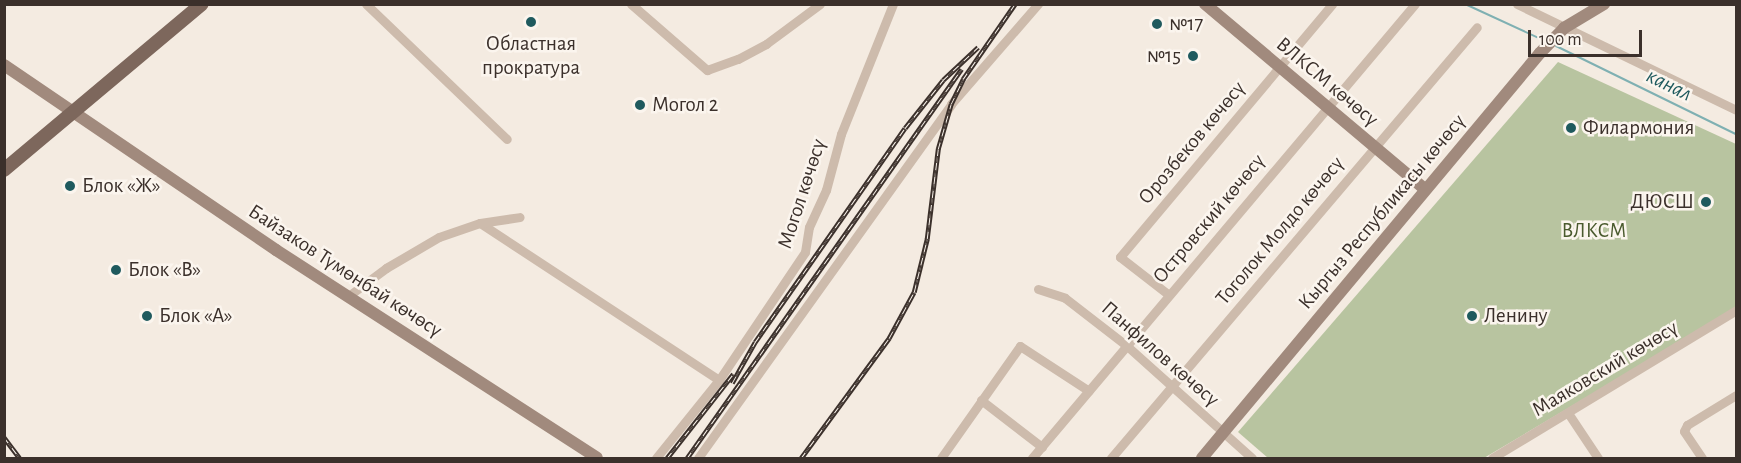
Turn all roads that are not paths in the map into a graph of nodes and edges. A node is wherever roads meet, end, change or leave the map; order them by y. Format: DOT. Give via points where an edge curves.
graph roads {
  1 [pos="202,4"];
  2 [pos="366,4"];
  3 [pos="631,4"];
  4 [pos="820,4"];
  5 [pos="893,4"];
  6 [pos="1038,4"];
  7 [pos="1205,4"];
  8 [pos="1332,4"];
  9 [pos="1415,4"];
  10 [pos="1517,4"];
  11 [pos="1604,4"];
  12 [pos="1477,27"];
  13 [pos="1564,28"];
  14 [pos="4,65"];
  15 [pos="1280,67"];
  16 [pos="1327,108"];
  17 [pos="75,110"];
  18 [pos="1737,110"];
  19 [pos="507,139"];
  20 [pos="1375,148"];
  21 [pos="4,170"];
  22 [pos="1425,189"];
  23 [pos="520,217"];
  24 [pos="480,223"];
  25 [pos="1038,289"];
  26 [pos="1169,295"];
  27 [pos="347,297"];
  28 [pos="1737,310"];
  29 [pos="1127,346"];
  30 [pos="719,381"];
  31 [pos="1172,386"];
  32 [pos="1089,392"];
  33 [pos="1737,395"];
  34 [pos="981,400"];
  35 [pos="1568,414"];
  36 [pos="1224,433"];
  37 [pos="1042,447"];
  38 [pos="597,459"];
  39 [pos="656,459"];
  40 [pos="698,459"];
  41 [pos="941,459"];
  42 [pos="1032,459"];
  43 [pos="1111,459"];
  44 [pos="1202,459"];
  45 [pos="1252,459"];
  46 [pos="1492,459"];
  47 [pos="1598,459"];
  48 [pos="1702,459"];
  1 -- 17 [label="main road"];
  2 -- 19 [label="street"];
  3 -- 4 [label="street" via="707,69 728,64 766,44"];
  5 -- 30 [label="street, Могол көчөсү" via="841,135 826,190 809,227 806,252"];
  6 -- 40 [label="street" via="951,104"];
  7 -- 15 [label="main road, ВЛКСМ көчөсү"];
  8 -- 15 [label="street, Орозбеков көчөсү"];
  9 -- 16 [label="street, Островский көчөсү"];
  10 -- 13 [label="street"];
  11 -- 13 [label="main road, Кыргыз Республикасы көчөсү"];
  12 -- 20 [label="street, Тоголок Молдо көчөсү"];
  13 -- 18 [label="street"];
  13 -- 22 [label="main road, Кыргыз Республикасы көчөсү"];
  14 -- 17 [label="main road, Байзаков Түмөнбай көчөсү"];
  15 -- 16 [label="main road, ВЛКСМ көчөсү"];
  15 -- 26 [label="street, Орозбеков көчөсү" via="1120,257"];
  16 -- 20 [label="main road, ВЛКСМ көчөсү"];
  16 -- 26 [label="street, Островский көчөсү"];
  17 -- 21 [label="main road"];
  17 -- 27 [label="main road, Байзаков Түмөнбай көчөсү"];
  20 -- 22 [label="main road, ВЛКСМ көчөсү"];
  20 -- 31 [label="street, Тоголок Молдо көчөсү"];
  22 -- 36 [label="main road, Кыргыз Республикасы көчөсү"];
  23 -- 24 [label="street"];
  24 -- 27 [label="street" via="439,237 386,267"];
  24 -- 30 [label="street"];
  25 -- 29 [label="street, Панфилов көчөсү" via="1065,298"];
  26 -- 29 [label="street, Островский көчөсү"];
  27 -- 38 [label="main road, Байзаков Түмөнбай көчөсү"];
  28 -- 35 [label="street, Маяковский көчөсү"];
  29 -- 31 [label="street, Панфилов көчөсү"];
  29 -- 32 [label="street, Островский көчөсү"];
  30 -- 39 [label="street, Могол көчөсү"];
  31 -- 36 [label="street, Панфилов көчөсү"];
  31 -- 43 [label="street, Тоголок Молдо көчөсү"];
  32 -- 34 [label="street" via="1020,346"];
  32 -- 37 [label="street, Островский көчөсү"];
  33 -- 48 [label="street" via="1687,425 1684,431"];
  34 -- 37 [label="street"];
  34 -- 41 [label="street"];
  35 -- 46 [label="street, Маяковский көчөсү"];
  35 -- 47 [label="street"];
  36 -- 44 [label="main road, Кыргыз Республикасы көчөсү"];
  36 -- 45 [label="street, Панфилов көчөсү"];
  37 -- 42 [label="street, Островский көчөсү"];
}
